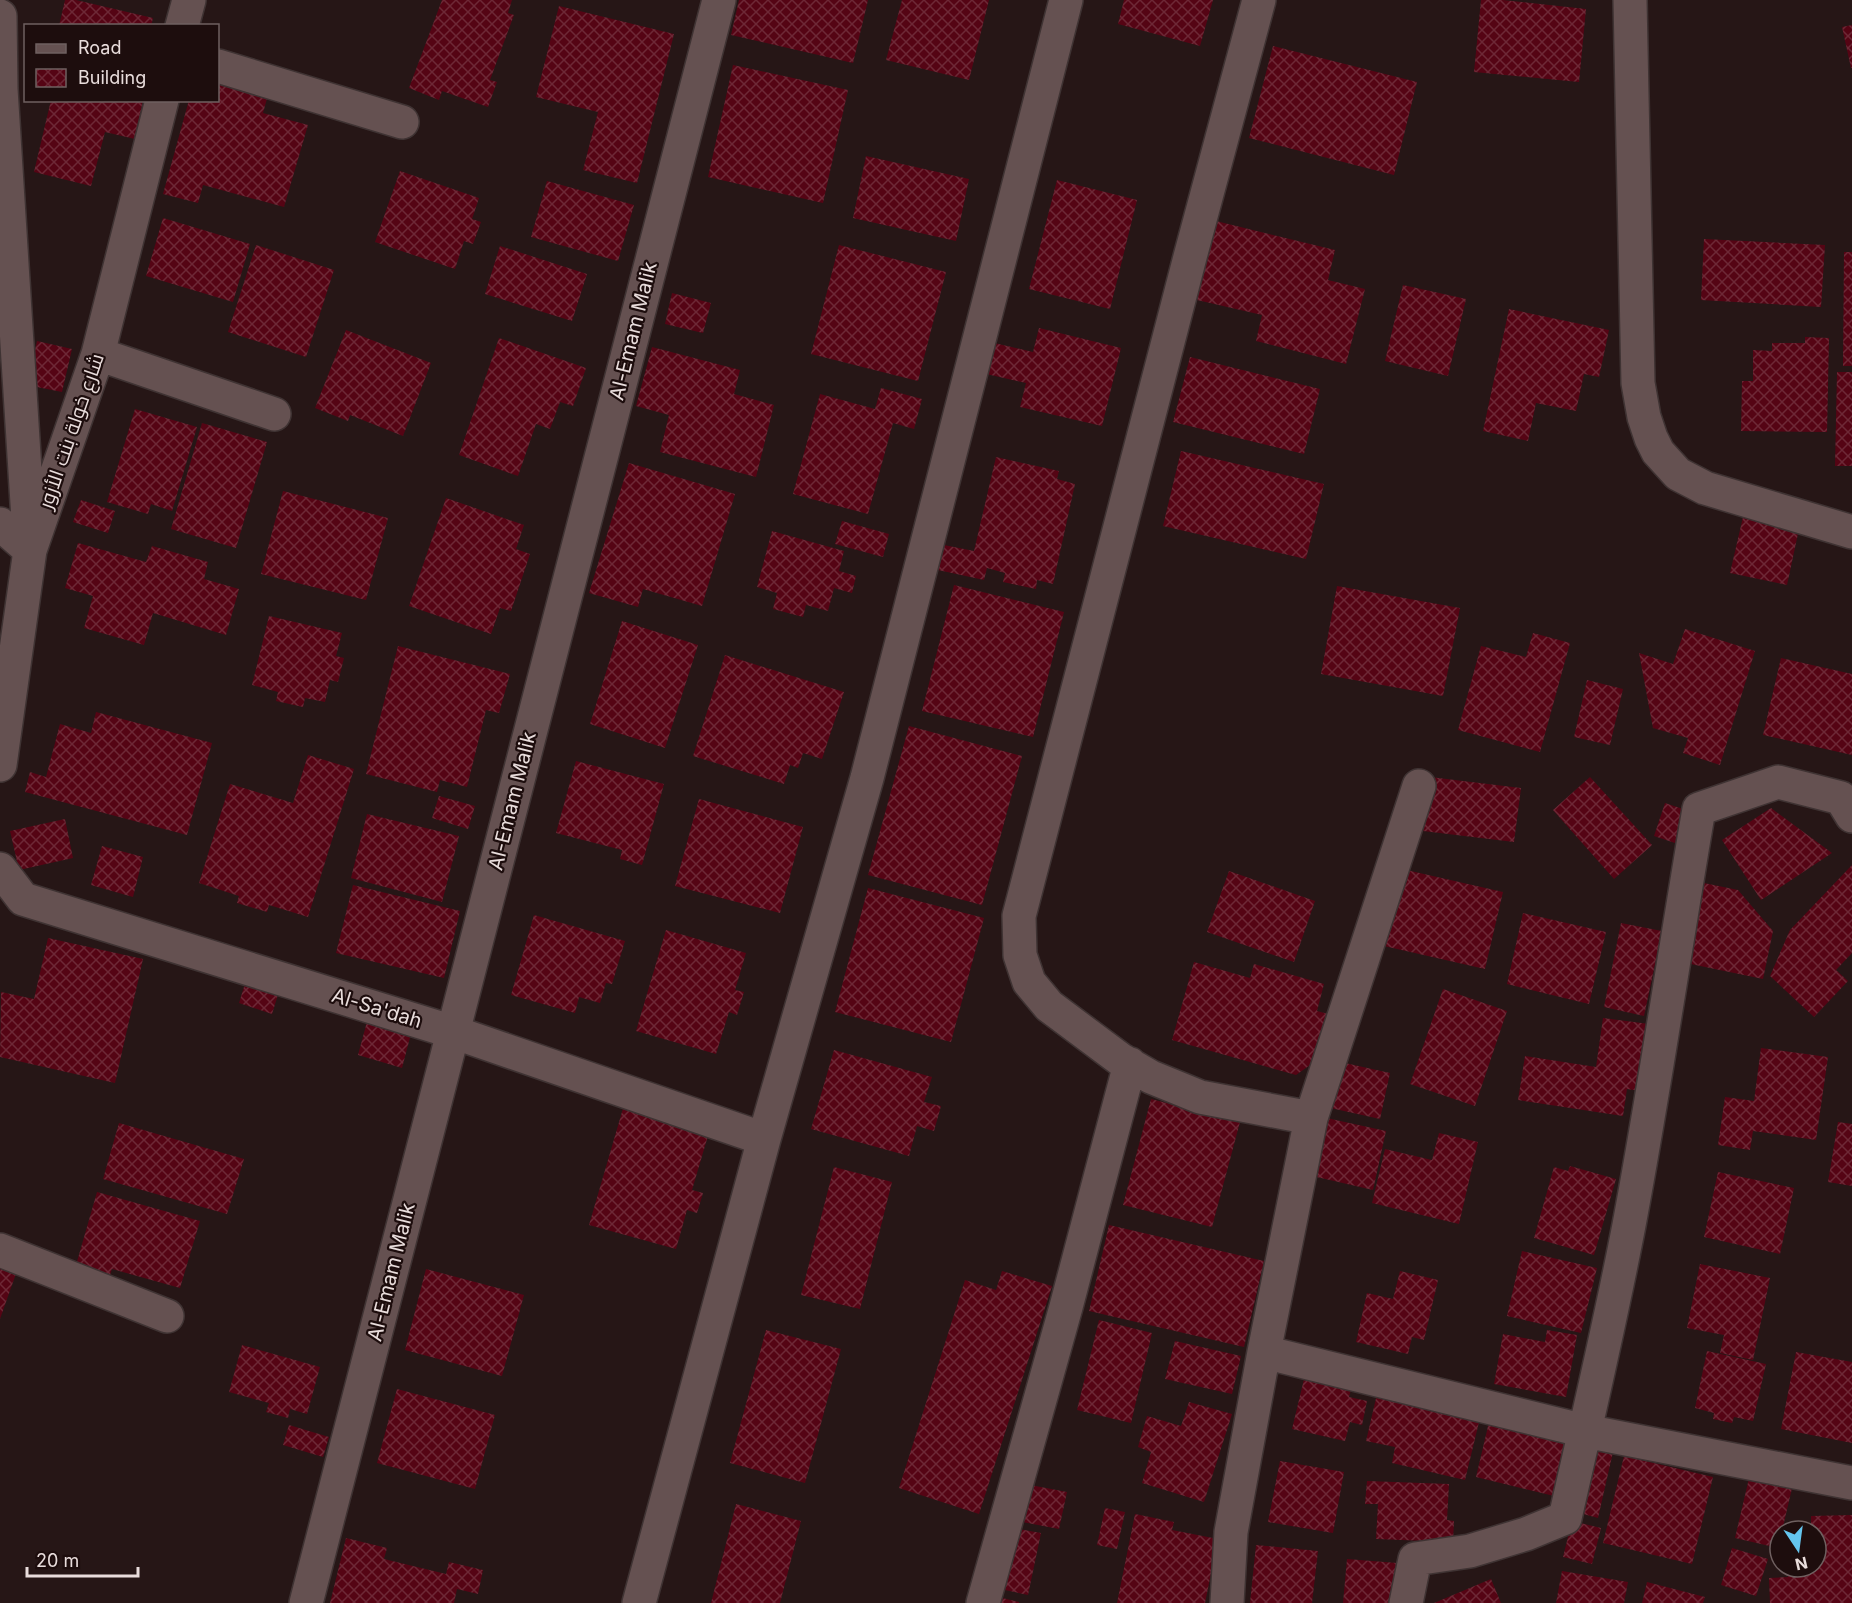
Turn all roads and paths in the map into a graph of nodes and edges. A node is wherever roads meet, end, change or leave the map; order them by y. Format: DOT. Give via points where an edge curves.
graph roads {
  1 [pos="189,0"];
  2 [pos="719,0"];
  3 [pos="1066,0"];
  4 [pos="1259,0"];
  5 [pos="1630,0"];
  6 [pos="0,16"];
  7 [pos="183,24"];
  8 [pos="219,66"];
  9 [pos="0,89"];
  10 [pos="161,102"];
  11 [pos="402,122"];
  12 [pos="98,354"];
  13 [pos="274,414"];
  14 [pos="0,524"];
  15 [pos="1852,532"];
  16 [pos="30,550"];
  17 [pos="0,765"];
  18 [pos="1419,786"];
  19 [pos="1852,816"];
  20 [pos="0,869"];
  21 [pos="453,1032"];
  22 [pos="1130,1064"];
  23 [pos="1311,1118"];
  24 [pos="764,1139"];
  25 [pos="0,1250"];
  26 [pos="167,1316"];
  27 [pos="1264,1352"];
  28 [pos="1584,1431"];
  29 [pos="1852,1483"];
  30 [pos="306,1603"];
  31 [pos="639,1603"];
  32 [pos="983,1603"];
  33 [pos="1227,1603"];
  34 [pos="1406,1603"];
  1 -- 7 [label="street"];
  2 -- 21 [label="street, Al-Emam Malik"];
  3 -- 24 [label="street" via="867,778"];
  4 -- 22 [label="street" via="1019,916 1020,955 1029,982 1049,1006"];
  5 -- 15 [label="street" via="1638,383 1651,438 1667,464 1691,482"];
  6 -- 9 [label="street"];
  8 -- 11 [label="street"];
  9 -- 16 [label="street"];
  10 -- 12 [label="street, شارع خولة بنت الأزور"];
  12 -- 13 [label="street"];
  12 -- 16 [label="street, شارع خولة بنت الأزور"];
  14 -- 16 [label="street"];
  16 -- 17 [label="street, شارع خولة بنت الأزور"];
  18 -- 23 [label="street"];
  19 -- 28 [label="street" via="1841,798 1778,782 1699,809 1646,1131"];
  20 -- 21 [label="street, Al-Sa'dah" via="23,899"];
  21 -- 24 [label="street, Al-Sa'dah"];
  21 -- 30 [label="street, Al-Emam Malik"];
  22 -- 23 [label="street" via="1200,1097"];
  22 -- 32 [label="street"];
  23 -- 27 [label="street"];
  24 -- 31 [label="street"];
  25 -- 26 [label="street"];
  27 -- 28 [label="street"];
  27 -- 33 [label="street" via="1231,1532"];
  28 -- 29 [label="street"];
  28 -- 34 [label="street" via="1565,1518 1470,1551 1415,1559"];
}
